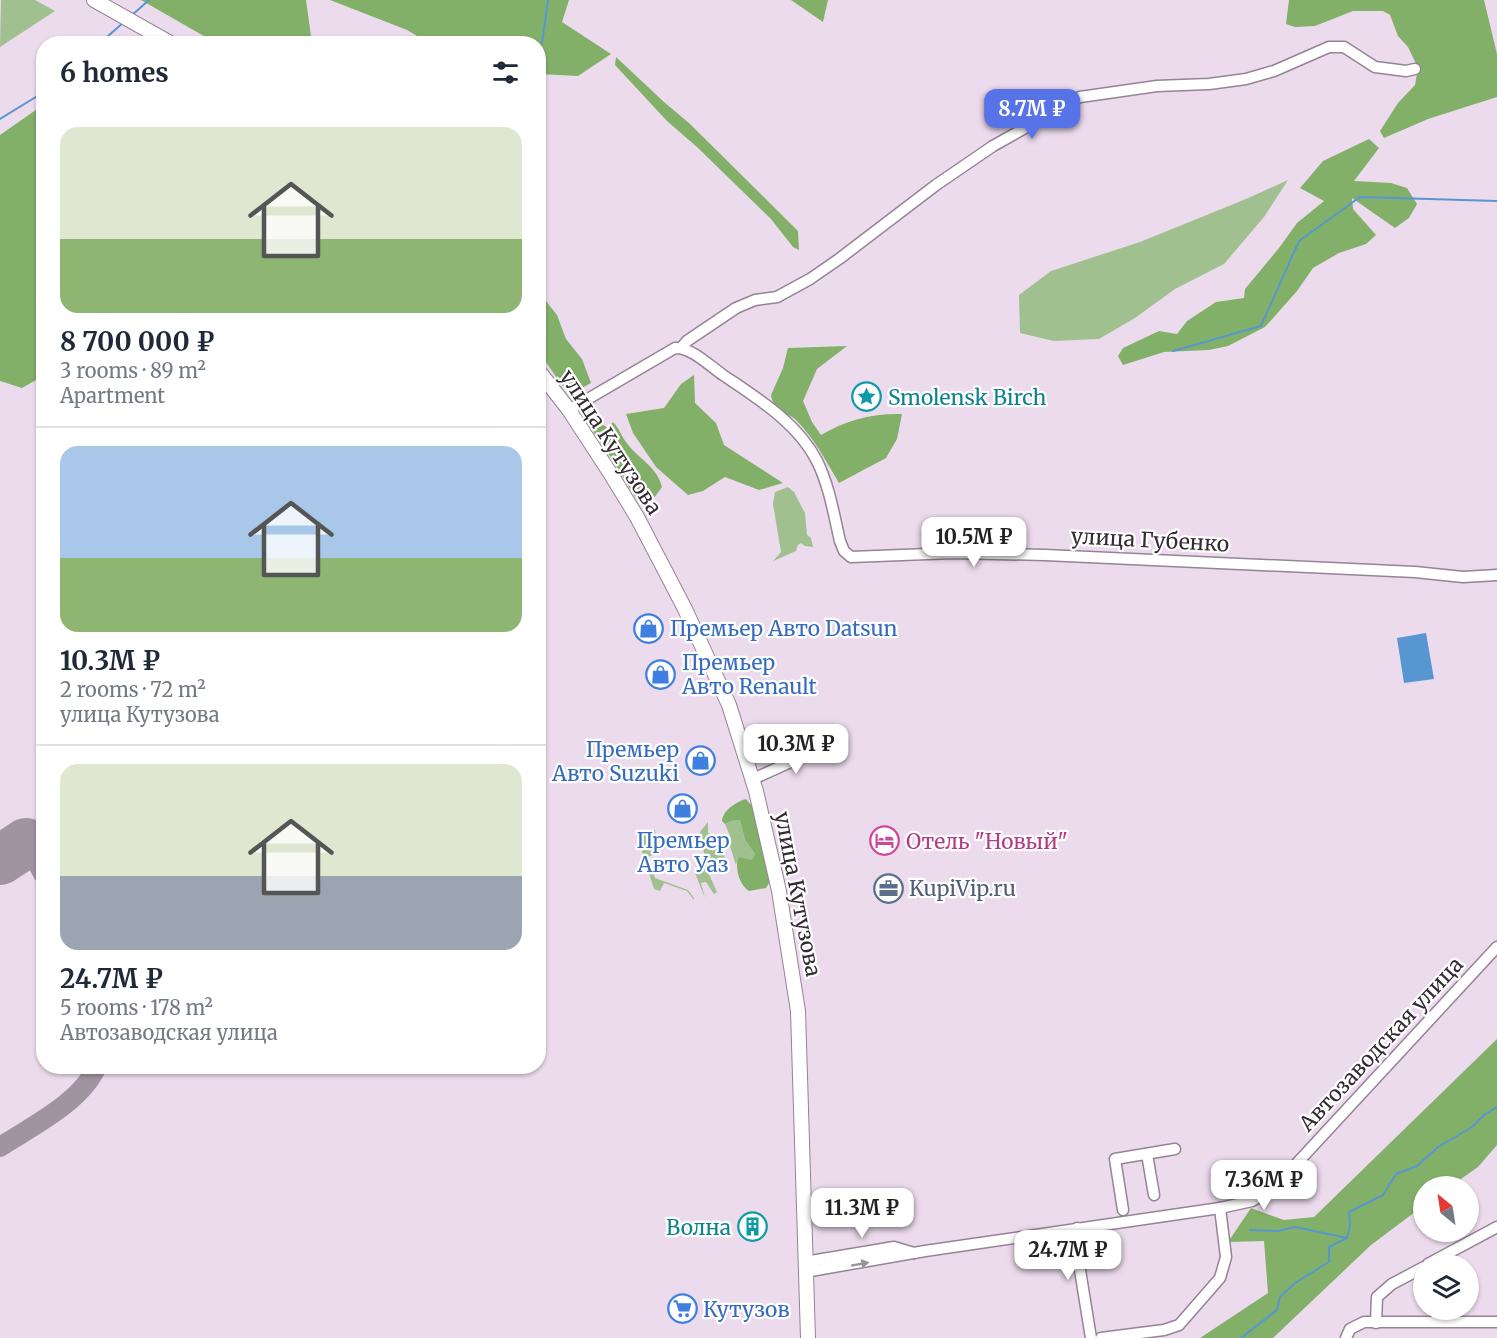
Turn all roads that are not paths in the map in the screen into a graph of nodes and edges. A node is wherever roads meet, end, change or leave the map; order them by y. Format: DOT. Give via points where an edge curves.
graph roads {
  1 [pos="94,0"];
  2 [pos="158,36"];
  3 [pos="1415,69"];
  4 [pos="681,348"];
  5 [pos="546,380"];
  6 [pos="569,410"];
  7 [pos="1497,575"];
  8 [pos="828,745"];
  9 [pos="753,779"];
  10 [pos="1497,947"];
  11 [pos="1175,1149"];
  12 [pos="1147,1154"];
  13 [pos="1154,1195"];
  14 [pos="1220,1208"];
  15 [pos="1123,1210"];
  16 [pos="1497,1227"];
  17 [pos="1077,1228"];
  18 [pos="1447,1254"];
  19 [pos="805,1267"];
  20 [pos="1413,1273"];
  21 [pos="1497,1322"];
  22 [pos="1376,1323"];
  23 [pos="1348,1333"];
  24 [pos="1134,1336"];
  25 [pos="808,1338"];
  26 [pos="1091,1338"];
  27 [pos="1101,1338"];
  1 -- 2 [label="main road"];
  3 -- 4 [label="street" via="1376,67 1344,47 1329,47 1246,79 1080,97 993,146 810,279 777,297 736,308"];
  4 -- 6 [label="street"];
  4 -- 7 [label="street, улица Губенко" via="760,400 804,440 818,463 840,541 850,557 1045,555 1463,577"];
  5 -- 6 [label="main road, улица Кутузова"];
  6 -- 9 [label="main road, улица Кутузова" via="637,517 685,609 729,705"];
  8 -- 9 [label="street"];
  9 -- 19 [label="main road, улица Кутузова" via="779,891 798,1011"];
  10 -- 14 [label="street, Автозаводская улица" via="1273,1189 1252,1201"];
  11 -- 12 [label="street"];
  12 -- 13 [label="street"];
  12 -- 15 [label="street" via="1115,1160"];
  14 -- 17 [label="street, Автозаводская улица"];
  14 -- 24 [label="street" via="1226,1257 1220,1278 1179,1325"];
  16 -- 18 [label="street"];
  17 -- 19 [label="street, Автозаводская улица"];
  17 -- 26 [label="street" via="1074,1233"];
  19 -- 25 [label="main road, улица Кутузова"];
  20 -- 22 [label="street" via="1377,1297"];
  21 -- 22 [label="street"];
  22 -- 23 [label="street" via="1364,1322"];
  24 -- 27 [label="street"];
}
